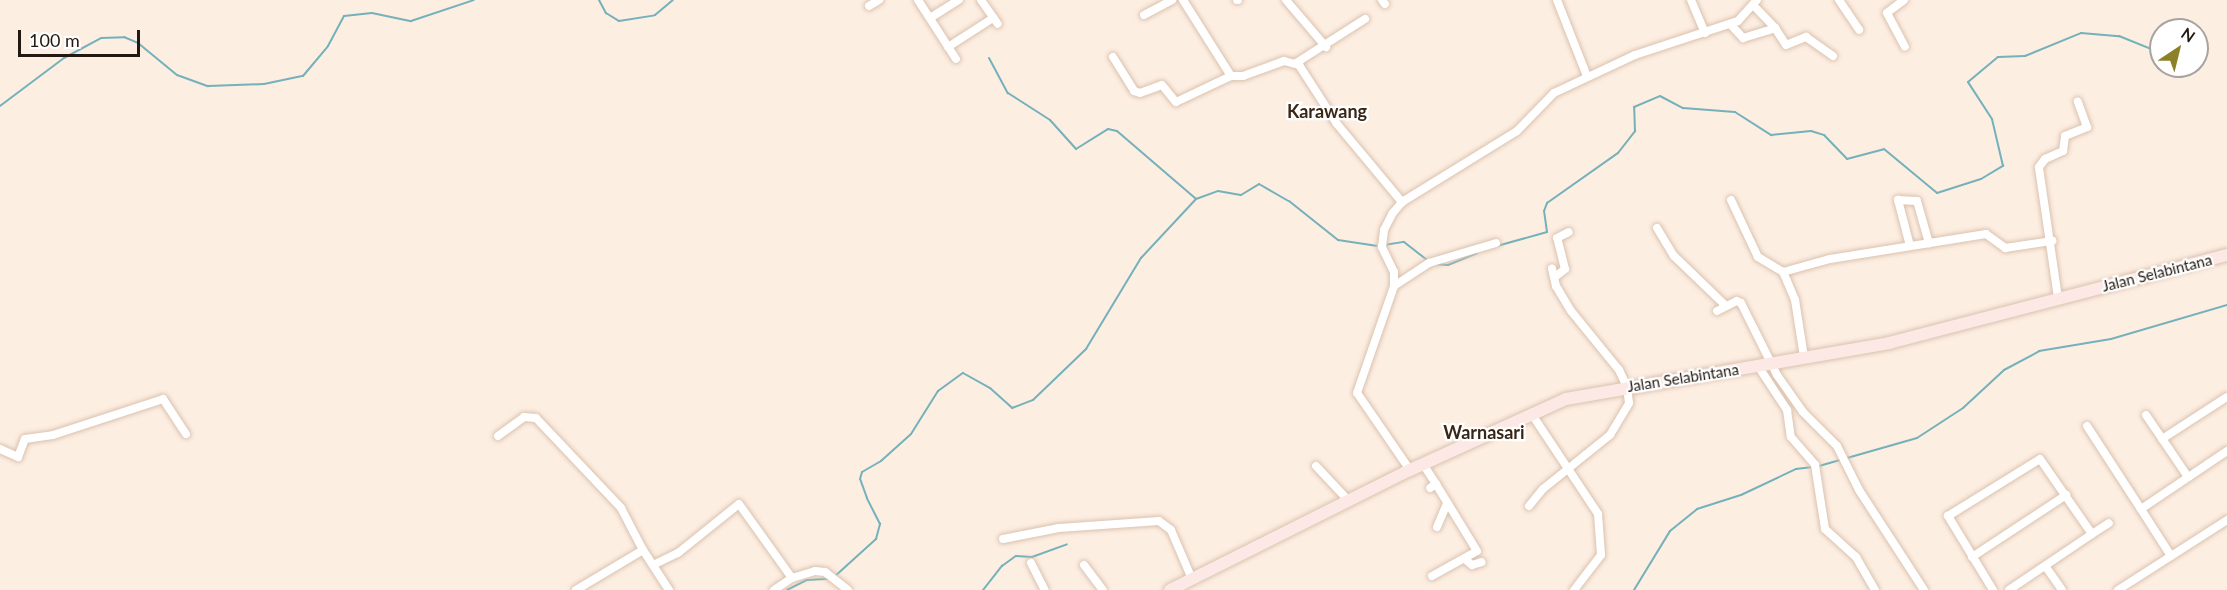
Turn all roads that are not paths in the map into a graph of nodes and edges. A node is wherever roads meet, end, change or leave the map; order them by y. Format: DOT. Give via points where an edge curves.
graph roads {
  1 [pos="879,0"];
  2 [pos="918,0"];
  3 [pos="959,0"];
  4 [pos="981,0"];
  5 [pos="1172,0"];
  6 [pos="1183,0"];
  7 [pos="1286,0"];
  8 [pos="1557,0"];
  9 [pos="1691,0"];
  10 [pos="1839,0"];
  11 [pos="1904,0"];
  12 [pos="1755,3"];
  13 [pos="869,6"];
  14 [pos="1144,15"];
  15 [pos="930,18"];
  16 [pos="1365,20"];
  17 [pos="1731,24"];
  18 [pos="1775,28"];
  19 [pos="1859,30"];
  20 [pos="1706,33"];
  21 [pos="948,47"];
  22 [pos="1326,47"];
  23 [pos="1905,47"];
  24 [pos="1833,56"];
  25 [pos="1113,57"];
  26 [pos="956,59"];
  27 [pos="1296,63"];
  28 [pos="1231,76"];
  29 [pos="1587,76"];
  30 [pos="2079,102"];
  31 [pos="1731,200"];
  32 [pos="1402,202"];
  33 [pos="1657,228"];
  34 [pos="1569,232"];
  35 [pos="2052,241"];
  36 [pos="1496,243"];
  37 [pos="1929,243"];
  38 [pos="1911,246"];
  39 [pos="2227,255"];
  40 [pos="1783,272"];
  41 [pos="1394,286"];
  42 [pos="2058,298"];
  43 [pos="1726,306"];
  44 [pos="1717,311"];
  45 [pos="1804,357"];
  46 [pos="1764,365"];
  47 [pos="1627,387"];
  48 [pos="2227,397"];
  49 [pos="1531,413"];
  50 [pos="2146,415"];
  51 [pos="2087,426"];
  52 [pos="186,434"];
  53 [pos="498,436"];
  54 [pos="2162,439"];
  55 [pos="0,450"];
  56 [pos="2227,451"];
  57 [pos="1423,464"];
  58 [pos="1316,466"];
  59 [pos="1410,470"];
  60 [pos="1568,470"];
  61 [pos="2188,477"];
  62 [pos="2066,495"];
  63 [pos="1349,501"];
  64 [pos="1447,503"];
  65 [pos="1529,506"];
  66 [pos="2141,509"];
  67 [pos="2227,520"];
  68 [pos="2109,523"];
  69 [pos="1437,527"];
  70 [pos="2092,534"];
  71 [pos="1003,539"];
  72 [pos="643,550"];
  73 [pos="2171,556"];
  74 [pos="1972,557"];
  75 [pos="1466,560"];
  76 [pos="1482,562"];
  77 [pos="1030,563"];
  78 [pos="653,565"];
  79 [pos="1084,565"];
  80 [pos="2046,567"];
  81 [pos="1432,576"];
  82 [pos="792,578"];
  83 [pos="1192,579"];
  84 [pos="576,590"];
  85 [pos="669,590"];
  86 [pos="774,590"];
  87 [pos="848,590"];
  88 [pos="1045,590"];
  89 [pos="1103,590"];
  90 [pos="1170,590"];
  91 [pos="1574,590"];
  92 [pos="1875,590"];
  93 [pos="1924,590"];
  94 [pos="1993,590"];
  95 [pos="2009,590"];
  96 [pos="2062,590"];
  97 [pos="2118,590"];
  1 -- 13 [label="street"];
  2 -- 15 [label="street"];
  3 -- 15 [label="street"];
  4 -- 21 [label="street" via="995,21"];
  5 -- 14 [label="street"];
  6 -- 28 [label="street"];
  7 -- 22 [label="street"];
  8 -- 29 [label="street"];
  9 -- 20 [label="street"];
  10 -- 19 [label="street"];
  11 -- 23 [label="street" via="1887,13"];
  12 -- 17 [label="street"];
  12 -- 18 [label="street"];
  15 -- 21 [label="street"];
  16 -- 22 [label="street"];
  17 -- 18 [label="street" via="1744,38"];
  17 -- 20 [label="street"];
  18 -- 24 [label="street" via="1786,45 1806,37"];
  20 -- 29 [label="street" via="1635,55"];
  21 -- 26 [label="street"];
  22 -- 27 [label="street"];
  25 -- 28 [label="street" via="1134,91 1140,93 1162,85 1176,102"];
  27 -- 28 [label="street" via="1284,61 1243,76"];
  27 -- 32 [label="street" via="1337,124"];
  29 -- 32 [label="street" via="1547,99 1517,131"];
  30 -- 35 [label="street" via="2087,127 2066,136 2063,151 2040,164"];
  31 -- 40 [label="street" via="1758,257"];
  32 -- 41 [label="street" via="1382,236 1383,251 1394,272"];
  33 -- 43 [label="street" via="1674,256"];
  34 -- 47 [label="street" via="1557,238 1565,270 1553,272 1571,311 1614,363"];
  35 -- 37 [label="street" via="2005,248 1986,234"];
  35 -- 42 [label="street" via="2051,268"];
  36 -- 41 [label="street" via="1429,263"];
  37 -- 38 [label="street"];
  37 -- 38 [label="street" via="1917,201 1898,200"];
  38 -- 40 [label="street"];
  39 -- 42 [label="street, Jalan Selabintana"];
  40 -- 45 [label="street" via="1795,300"];
  41 -- 59 [label="street" via="1357,393"];
  42 -- 45 [label="street, Jalan Selabintana" via="1889,343"];
  43 -- 44 [label="street"];
  43 -- 46 [label="street" via="1740,301"];
  45 -- 46 [label="street, Jalan Selabintana"];
  46 -- 47 [label="street, Jalan Selabintana"];
  46 -- 92 [label="street" via="1787,410 1791,437 1815,465 1826,529 1856,557"];
  46 -- 93 [label="street" via="1837,446 1859,490"];
  47 -- 49 [label="street, Jalan Selabintana" via="1574,397"];
  47 -- 60 [label="street" via="1628,408 1617,428"];
  48 -- 54 [label="street"];
  49 -- 57 [label="street, Jalan Selabintana"];
  49 -- 60 [label="street"];
  50 -- 54 [label="street"];
  51 -- 66 [label="street"];
  52 -- 55 [label="street" via="163,399 52,435 25,439 18,457"];
  53 -- 72 [label="street" via="524,417 536,418 621,508"];
  54 -- 61 [label="street"];
  56 -- 61 [label="street"];
  57 -- 59 [label="street, Jalan Selabintana"];
  57 -- 64 [label="street" via="1433,486"];
  58 -- 63 [label="street"];
  59 -- 63 [label="street, Jalan Selabintana"];
  60 -- 65 [label="street"];
  60 -- 91 [label="street" via="1595,506 1602,551"];
  61 -- 66 [label="street"];
  62 -- 70 [label="street"];
  62 -- 74 [label="street"];
  62 -- 74 [label="street" via="2046,464 2038,459 1953,511 1949,521"];
  63 -- 83 [label="street, Jalan Selabintana"];
  64 -- 69 [label="street"];
  64 -- 75 [label="street" via="1477,551"];
  66 -- 73 [label="street"];
  67 -- 73 [label="street"];
  68 -- 70 [label="street"];
  70 -- 80 [label="street"];
  71 -- 83 [label="street" via="1059,528 1159,521 1172,530"];
  72 -- 78 [label="street"];
  72 -- 84 [label="street"];
  73 -- 97 [label="street"];
  74 -- 94 [label="street"];
  75 -- 76 [label="street" via="1472,565"];
  75 -- 81 [label="street"];
  77 -- 88 [label="street"];
  78 -- 82 [label="street" via="678,553 739,504"];
  78 -- 85 [label="street"];
  79 -- 89 [label="street"];
  80 -- 95 [label="street"];
  80 -- 96 [label="street"];
  82 -- 86 [label="street"];
  82 -- 87 [label="street" via="825,572"];
  83 -- 90 [label="street, Jalan Selabintana"];
}
